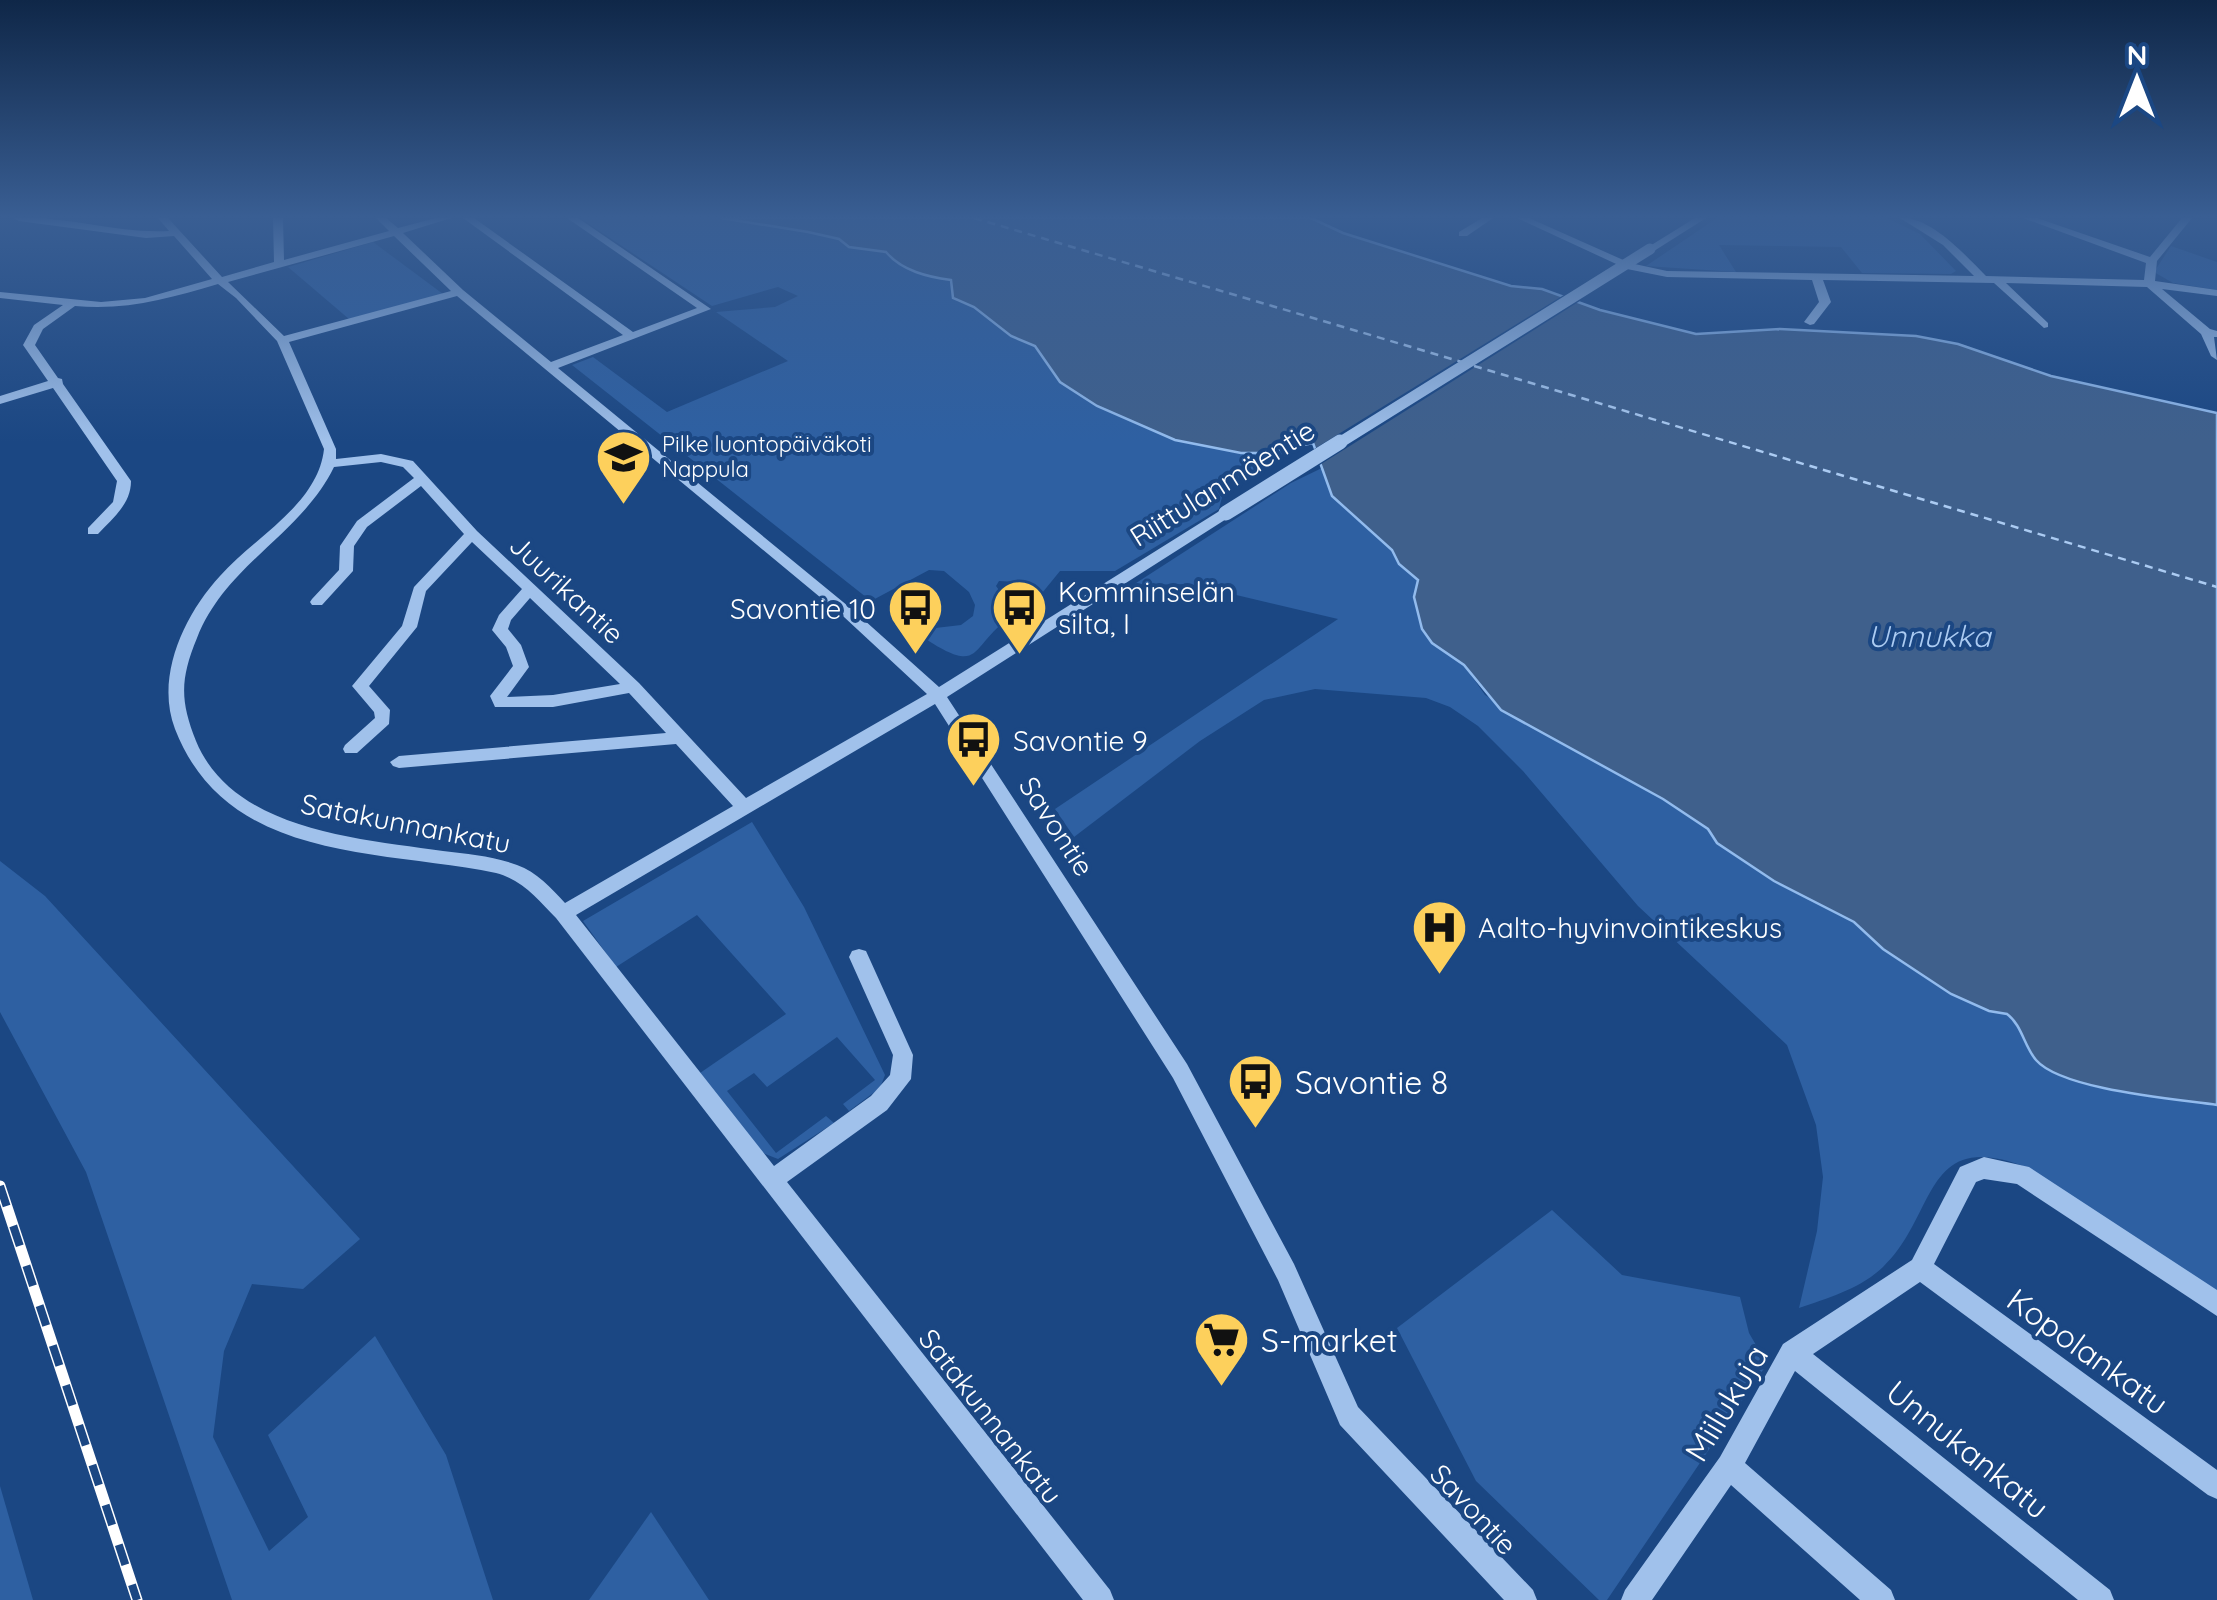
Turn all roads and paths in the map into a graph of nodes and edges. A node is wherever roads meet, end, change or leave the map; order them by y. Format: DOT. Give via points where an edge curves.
graph roads {
  1 [pos="181,293"];
  2 [pos="235,293"];
  3 [pos="457,293"];
  4 [pos="460,293"];
  5 [pos="572,293"];
  6 [pos="683,293"];
  7 [pos="1580,293"];
  8 [pos="1822,293"];
  9 [pos="2011,293"];
  10 [pos="2161,293"];
  11 [pos="0,295"];
  12 [pos="71,304"];
  13 [pos="1810,322"];
  14 [pos="2044,325"];
  15 [pos="2211,333"];
  16 [pos="633,337"];
  17 [pos="282,340"];
  18 [pos="2217,356"];
  19 [pos="549,367"];
  20 [pos="58,382"];
  21 [pos="0,400"];
  22 [pos="332,463"];
  23 [pos="422,479"];
  24 [pos="93,530"];
  25 [pos="472,534"];
  26 [pos="530,588"];
  27 [pos="317,602"];
  28 [pos="633,687"];
  29 [pos="938,695"];
  30 [pos="681,738"];
  31 [pos="351,749"];
  32 [pos="400,762"];
  33 [pos="744,807"];
  34 [pos="564,913"];
  35 [pos="859,958"];
  36 [pos="771,1181"];
  37 [pos="1920,1268"];
  38 [pos="2217,1304"];
  39 [pos="1792,1353"];
  40 [pos="1729,1466"];
  41 [pos="2217,1486"];
  42 [pos="1100,1600"];
  43 [pos="1523,1600"];
  44 [pos="1635,1600"];
  45 [pos="1881,1600"];
  46 [pos="2100,1600"];
  1 -- 12 [label="street"];
  2 -- 17 [label="street"];
  3 -- 17 [label="street"];
  4 -- 19 [label="street, Savontie"];
  5 -- 16 [label="street"];
  6 -- 16 [label="street" via="703,313"];
  7 -- 29 [label="street, Riittulanmäentie, bridge"];
  8 -- 13 [label="street" via="1825,302"];
  9 -- 14 [label="street"];
  10 -- 15 [label="street"];
  11 -- 12 [label="street"];
  12 -- 20 [label="street" via="30,339"];
  15 -- 18 [label="street"];
  16 -- 19 [label="street"];
  17 -- 22 [label="street"];
  19 -- 29 [label="street, Savontie"];
  20 -- 21 [label="street"];
  20 -- 24 [label="street" via="126,489"];
  22 -- 23 [label="street, Juurikantie" via="394,458"];
  22 -- 34 [label="street, Satakunnankatu" via="320,484 228,575 187,639 175,704 194,757 250,813 276,824 339,843 514,871"];
  23 -- 25 [label="street, Juurikantie"];
  23 -- 27 [label="street" via="362,524 347,546 346,571"];
  25 -- 26 [label="street, Juurikantie"];
  25 -- 31 [label="street" via="420,590 409,627 360,686 383,720"];
  26 -- 28 [label="street, Juurikantie"];
  26 -- 28 [label="street" via="500,630 521,667 498,696 501,703"];
  28 -- 30 [label="street, Juurikantie"];
  29 -- 33 [label="street, Riittulanmäentie"];
  29 -- 43 [label="street, Savontie" via="1180,1071 1286,1272 1349,1416"];
  30 -- 32 [label="street"];
  30 -- 33 [label="street, Juurikantie"];
  33 -- 34 [label="street, Riittulanmäentie"];
  34 -- 36 [label="street, Satakunnankatu"];
  35 -- 36 [label="street" via="903,1054 900,1078 879,1103"];
  36 -- 42 [label="street, Satakunnankatu"];
  37 -- 38 [label="street, Miilukuja" via="1968,1174 1984,1168 2021,1174"];
  37 -- 39 [label="street, Miilukuja"];
  37 -- 41 [label="street, Kopolankatu"];
  39 -- 40 [label="street, Miilukuja"];
  39 -- 46 [label="street, Unnukankatu"];
  40 -- 44 [label="street, Miilukuja"];
  40 -- 45 [label="street"];
}
